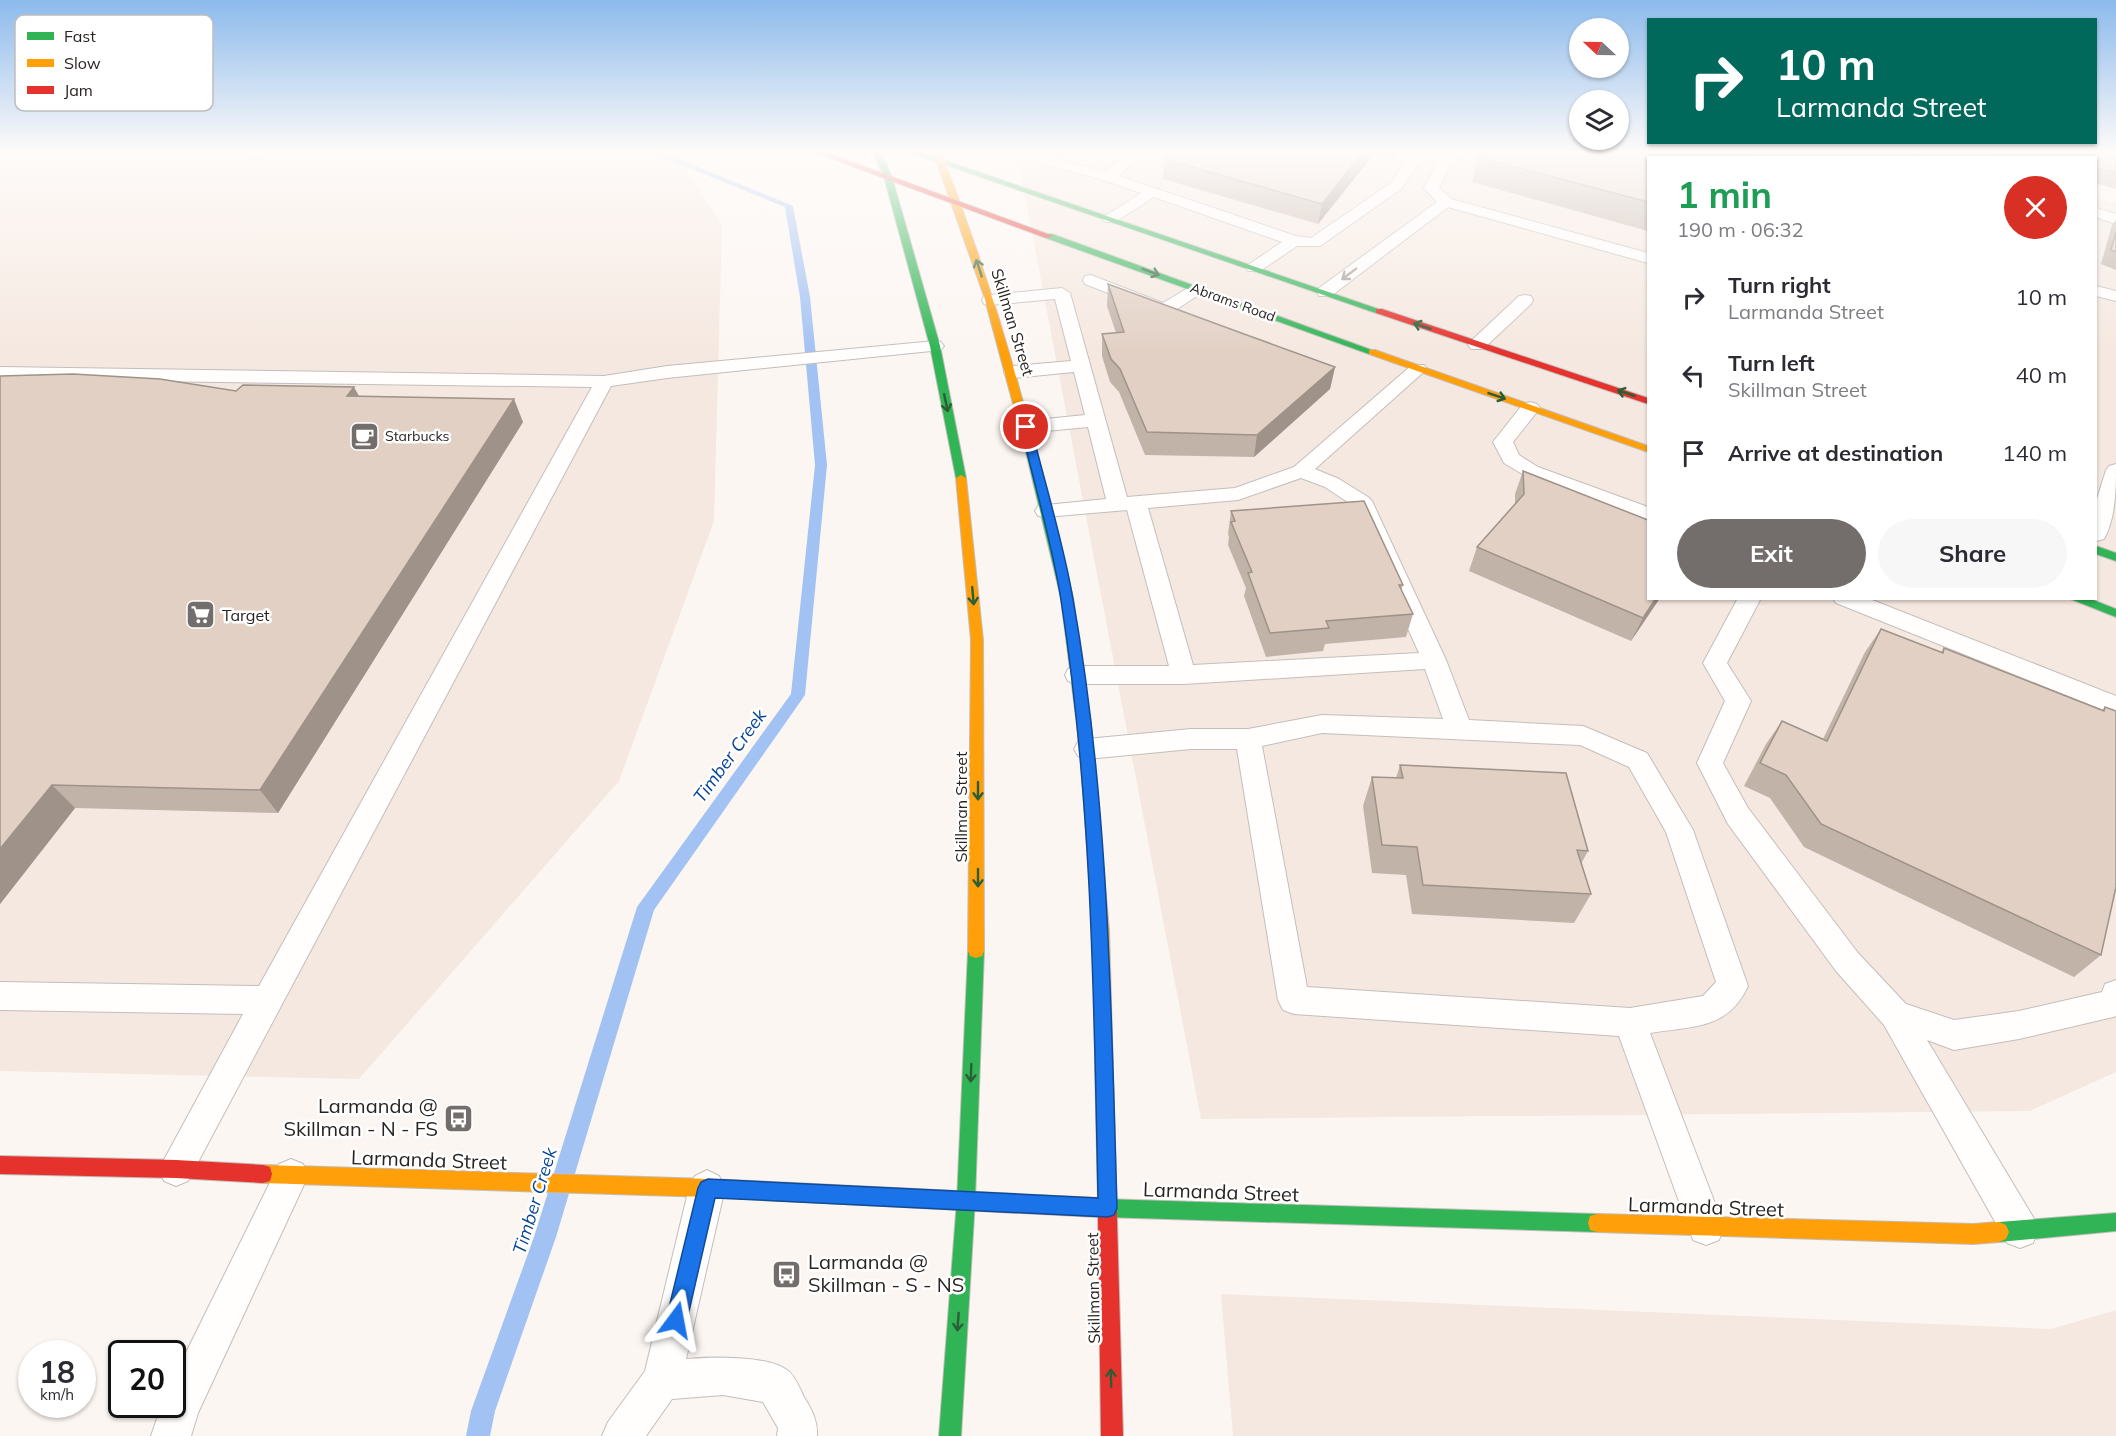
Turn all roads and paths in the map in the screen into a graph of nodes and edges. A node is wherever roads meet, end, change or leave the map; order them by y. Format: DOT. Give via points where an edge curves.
graph roads {
  1 [pos="899,219"];
  2 [pos="963,219"];
  3 [pos="1004,219"];
  4 [pos="1110,219"];
  5 [pos="1230,219"];
  6 [pos="1349,219"];
  7 [pos="1423,219"];
  8 [pos="1507,219"];
  9 [pos="1294,241"];
  10 [pos="1647,258"];
  11 [pos="1127,263"];
  12 [pos="1254,268"];
  13 [pos="1091,280"];
  14 [pos="1199,289"];
  15 [pos="2097,291"];
  16 [pos="1325,292"];
  17 [pos="1062,293"];
  18 [pos="2116,296"];
  19 [pos="990,300"];
  20 [pos="1525,300"];
  21 [pos="1477,345"];
  22 [pos="934,346"];
  23 [pos="1081,366"];
  24 [pos="1418,369"];
  25 [pos="1013,372"];
  26 [pos="0,373"];
  27 [pos="1442,378"];
  28 [pos="604,382"];
  29 [pos="1647,401"];
  30 [pos="1530,408"];
  31 [pos="1095,420"];
  32 [pos="1026,427"];
  33 [pos="1647,449"];
  34 [pos="2116,470"];
  35 [pos="1301,471"];
  36 [pos="1127,505"];
  37 [pos="1046,511"];
  38 [pos="1647,514"];
  39 [pos="2097,531"];
  40 [pos="2097,550"];
  41 [pos="2116,557"];
  42 [pos="1749,600"];
  43 [pos="1850,600"];
  44 [pos="2080,600"];
  45 [pos="2116,613"];
  46 [pos="1434,660"];
  47 [pos="1077,675"];
  48 [pos="1184,675"];
  49 [pos="2116,706"];
  50 [pos="1459,729"];
  51 [pos="1248,739"];
  52 [pos="1087,749"];
  53 [pos="2116,994"];
  54 [pos="0,996"];
  55 [pos="266,1000"];
  56 [pos="1895,1015"];
  57 [pos="1630,1022"];
  58 [pos="0,1166"];
  59 [pos="176,1169"];
  60 [pos="291,1176"];
  61 [pos="725,1189"];
  62 [pos="966,1200"];
  63 [pos="1108,1208"];
  64 [pos="2116,1222"];
  65 [pos="1706,1227"];
  66 [pos="2020,1230"];
  67 [pos="662,1380"];
  68 [pos="171,1436"];
  69 [pos="622,1436"];
  70 [pos="797,1436"];
  71 [pos="950,1436"];
  72 [pos="1113,1436"];
  1 -- 22 [label="main road, Skillman Street"];
  19 -- 2 [label="main road, Skillman Street, one-way"];
  3 -- 11 [label="main road, Abrams Road"];
  4 -- 12 [label="main road"];
  5 -- 9 [label="lane"];
  6 -- 9 [label="lane" via="1314,243"];
  7 -- 16 [label="lane, one-way"];
  8 -- 10 [label="lane"];
  9 -- 12 [label="lane"];
  11 -- 13 [label="lane"];
  11 -- 14 [label="main road, Abrams Road, one-way"];
  12 -- 16 [label="main road"];
  13 -- 14 [label="lane" via="1164,310"];
  13 -- 17 [label="lane"];
  14 -- 24 [label="main road, Abrams Road"];
  15 -- 18 [label="lane"];
  21 -- 16 [label="main road, one-way"];
  17 -- 19 [label="lane"];
  17 -- 23 [label="lane"];
  19 -- 25 [label="main road, Skillman Street"];
  20 -- 21 [label="lane"];
  21 -- 27 [label="main road"];
  29 -- 21 [label="main road, one-way"];
  22 -- 28 [label="lane" via="761,364 671,380"];
  22 -- 62 [label="main road, Skillman Street, one-way" via="962,482 977,640 978,907"];
  23 -- 25 [label="lane"];
  23 -- 31 [label="lane"];
  24 -- 27 [label="main road, Abrams Road"];
  24 -- 35 [label="lane"];
  25 -- 32 [label="main road, Skillman Street"];
  26 -- 28 [label="lane"];
  27 -- 30 [label="main road, Abrams Road, one-way"];
  28 -- 55 [label="lane"];
  30 -- 33 [label="main road, Abrams Road"];
  30 -- 38 [label="lane" via="1503,442 1511,459 1531,471"];
  31 -- 32 [label="lane"];
  31 -- 36 [label="lane"];
  32 -- 37 [label="main road, Skillman Street"];
  34 -- 39 [label="lane"];
  35 -- 36 [label="lane" via="1238,494"];
  35 -- 46 [label="lane" via="1332,483 1361,501"];
  36 -- 37 [label="lane"];
  36 -- 48 [label="lane"];
  37 -- 47 [label="main road, Skillman Street" via="1067,598"];
  40 -- 41 [label="main road"];
  42 -- 56 [label="lane" via="1714,663 1738,701 1710,763 1738,816 1847,962"];
  43 -- 49 [label="lane"];
  44 -- 45 [label="main road"];
  46 -- 48 [label="lane"];
  46 -- 50 [label="lane"];
  47 -- 48 [label="lane"];
  47 -- 52 [label="main road, Skillman Street"];
  50 -- 51 [label="lane" via="1322,724"];
  50 -- 57 [label="lane" via="1583,736 1638,760 1679,830 1733,986 1711,1008"];
  51 -- 52 [label="lane" via="1191,739"];
  51 -- 57 [label="lane" via="1294,1000"];
  52 -- 63 [label="main road, Skillman Street" via="1101,930"];
  53 -- 56 [label="lane" via="2113,1003 2019,1025 1954,1035"];
  54 -- 55 [label="lane"];
  55 -- 59 [label="lane"];
  56 -- 66 [label="lane"];
  57 -- 65 [label="lane"];
  58 -- 59 [label="main road, Larmanda Street"];
  59 -- 60 [label="main road, Larmanda Street"];
  60 -- 61 [label="main road, Larmanda Street"];
  60 -- 68 [label="lane" via="180,1408"];
  61 -- 62 [label="main road, Larmanda Street"];
  61 -- 67 [label="lane"];
  62 -- 63 [label="main road, Larmanda Street"];
  62 -- 71 [label="main road, Skillman Street, one-way"];
  63 -- 65 [label="main road, Larmanda Street"];
  72 -- 63 [label="main road, Skillman Street, one-way"];
  64 -- 66 [label="main road, Larmanda Street"];
  65 -- 66 [label="main road, Larmanda Street" via="1973,1234"];
  67 -- 69 [label="lane"];
  67 -- 70 [label="lane" via="723,1376 775,1384 798,1425"];
}
